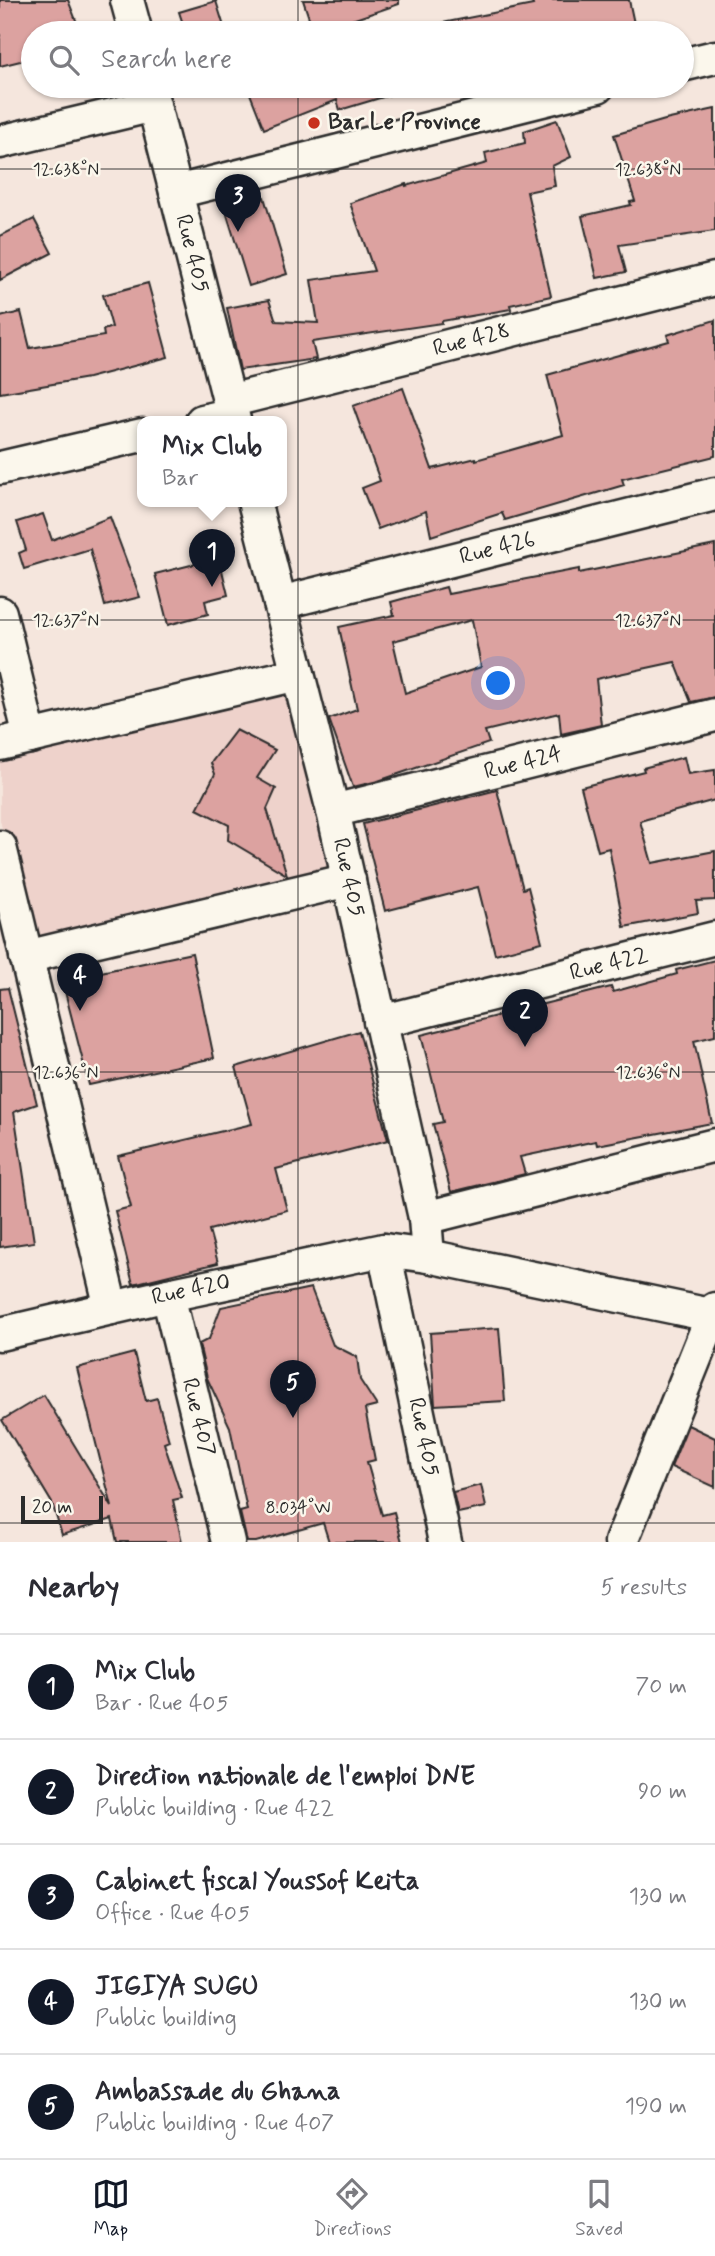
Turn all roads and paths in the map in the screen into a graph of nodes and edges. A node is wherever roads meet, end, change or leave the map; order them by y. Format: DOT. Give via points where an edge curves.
graph roads {
  1 [pos="127,0"];
  2 [pos="133,21"];
  3 [pos="715,57"];
  4 [pos="694,62"];
  5 [pos="142,98"];
  6 [pos="153,98"];
  7 [pos="550,98"];
  8 [pos="0,142"];
  9 [pos="176,192"];
  10 [pos="715,279"];
  11 [pos="232,412"];
  12 [pos="137,436"];
  13 [pos="0,468"];
  14 [pos="715,494"];
  15 [pos="256,507"];
  16 [pos="280,603"];
  17 [pos="0,613"];
  18 [pos="298,674"];
  19 [pos="715,715"];
  20 [pos="15,740"];
  21 [pos="333,811"];
  22 [pos="0,848"];
  23 [pos="349,880"];
  24 [pos="715,938"];
  25 [pos="26,957"];
  26 [pos="380,1021"];
  27 [pos="715,1145"];
  28 [pos="425,1218"];
  29 [pos="384,1250"];
  30 [pos="428,1256"];
  31 [pos="168,1294"];
  32 [pos="111,1308"];
  33 [pos="714,1314"];
  34 [pos="0,1334"];
  35 [pos="228,1542"];
  36 [pos="445,1542"];
  37 [pos="621,1542"];
  1 -- 2 [label="street"];
  3 -- 4 [label="street"];
  5 -- 8 [label="street"];
  6 -- 9 [label="street, Rue 405"];
  7 -- 9 [label="street"];
  9 -- 11 [label="street, Rue 405"];
  10 -- 11 [label="street, Rue 428"];
  12 -- 13 [label="street"];
  14 -- 16 [label="street, Rue 426"];
  15 -- 16 [label="street, Rue 405"];
  16 -- 18 [label="street, Rue 405"];
  17 -- 20 [label="street"];
  18 -- 20 [label="street"];
  18 -- 21 [label="street, Rue 405"];
  19 -- 21 [label="street, Rue 424"];
  21 -- 23 [label="street, Rue 405"];
  22 -- 25 [label="street"];
  23 -- 25 [label="street"];
  23 -- 26 [label="street, Rue 405"];
  24 -- 26 [label="street, Rue 422"];
  25 -- 32 [label="street"];
  26 -- 28 [label="street, Rue 405"];
  27 -- 28 [label="street"];
  28 -- 30 [label="street, Rue 405"];
  29 -- 30 [label="street, Rue 420"];
  29 -- 31 [label="street, Rue 420"];
  29 -- 36 [label="street, Rue 405"];
  30 -- 33 [label="street, Rue 420"];
  31 -- 32 [label="street, Rue 420"];
  31 -- 35 [label="street, Rue 407"];
  32 -- 34 [label="street, Rue 420"];
  33 -- 37 [label="street"];
}
